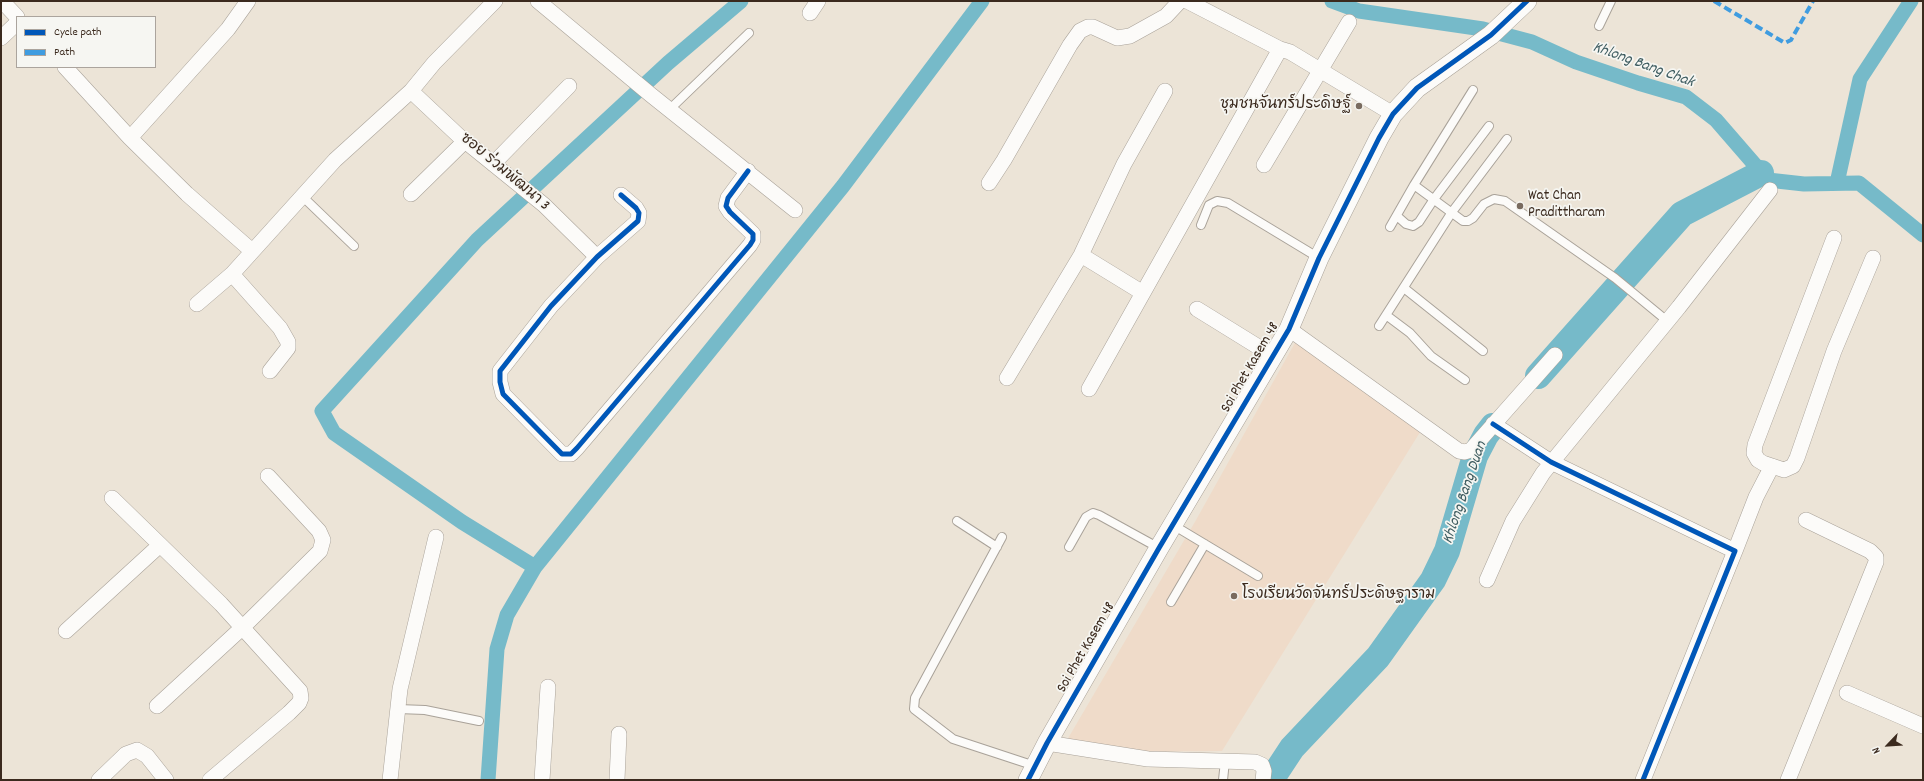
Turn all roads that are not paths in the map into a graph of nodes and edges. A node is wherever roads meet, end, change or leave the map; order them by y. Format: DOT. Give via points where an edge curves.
graph roads {
  1 [pos="3,1"];
  2 [pos="248,1"];
  3 [pos="495,1"];
  4 [pos="538,1"];
  5 [pos="1180,1"];
  6 [pos="1187,1"];
  7 [pos="1527,1"];
  8 [pos="1611,1"];
  9 [pos="16,16"];
  10 [pos="1349,22"];
  11 [pos="16,24"];
  12 [pos="1599,26"];
  13 [pos="749,33"];
  14 [pos="1,38"];
  15 [pos="1280,49"];
  16 [pos="66,68"];
  17 [pos="1321,70"];
  18 [pos="569,86"];
  19 [pos="1473,90"];
  20 [pos="411,91"];
  21 [pos="1165,91"];
  22 [pos="670,109"];
  23 [pos="1393,114"];
  24 [pos="1489,126"];
  25 [pos="130,138"];
  26 [pos="1507,139"];
  27 [pos="465,141"];
  28 [pos="493,164"];
  29 [pos="1264,165"];
  30 [pos="748,171"];
  31 [pos="989,183"];
  32 [pos="1414,185"];
  33 [pos="1770,190"];
  34 [pos="411,194"];
  35 [pos="621,194"];
  36 [pos="302,196"];
  37 [pos="1434,199"];
  38 [pos="795,210"];
  39 [pos="1452,212"];
  40 [pos="1397,216"];
  41 [pos="1201,225"];
  42 [pos="1390,227"];
  43 [pos="1834,238"];
  44 [pos="354,246"];
  45 [pos="252,251"];
  46 [pos="1081,255"];
  47 [pos="598,257"];
  48 [pos="1320,258"];
  49 [pos="1873,258"];
  50 [pos="232,274"];
  51 [pos="1404,288"];
  52 [pos="1143,293"];
  53 [pos="197,304"];
  54 [pos="1197,309"];
  55 [pos="1386,315"];
  56 [pos="1666,320"];
  57 [pos="1379,326"];
  58 [pos="1289,329"];
  59 [pos="1483,351"];
  60 [pos="1555,354"];
  61 [pos="1272,356"];
  62 [pos="270,371"];
  63 [pos="1007,378"];
  64 [pos="1466,380"];
  65 [pos="1089,389"];
  66 [pos="1496,427"];
  67 [pos="1551,462"];
  68 [pos="1772,466"];
  69 [pos="268,476"];
  70 [pos="112,498"];
  71 [pos="1806,520"];
  72 [pos="958,521"];
  73 [pos="1173,524"];
  74 [pos="436,537"];
  75 [pos="1002,537"];
  76 [pos="1205,544"];
  77 [pos="160,545"];
  78 [pos="997,547"];
  79 [pos="1069,547"];
  80 [pos="1159,548"];
  81 [pos="1735,551"];
  82 [pos="1258,576"];
  83 [pos="1487,580"];
  84 [pos="1171,602"];
  85 [pos="243,627"];
  86 [pos="66,631"];
  87 [pos="548,687"];
  88 [pos="1847,693"];
  89 [pos="157,706"];
  90 [pos="398,709"];
  91 [pos="479,721"];
  92 [pos="1923,726"];
  93 [pos="620,734"];
  94 [pos="1047,743"];
  95 [pos="1225,761"];
  96 [pos="1032,773"];
  97 [pos="99,780"];
  98 [pos="166,780"];
  99 [pos="210,780"];
  100 [pos="390,780"];
  101 [pos="542,780"];
  102 [pos="617,780"];
  103 [pos="1223,780"];
  104 [pos="1263,780"];
  105 [pos="1643,780"];
  106 [pos="1788,780"];
  1 -- 9 [label="street"];
  2 -- 25 [label="street" via="231,25"];
  3 -- 20 [label="street" via="434,63"];
  4 -- 22 [label="street"];
  5 -- 31 [label="street" via="1166,16 1130,36 1117,38 1093,27 1080,31"];
  6 -- 15 [label="street"];
  7 -- 23 [label="street, Soi Phet Kasem 48" via="1491,35 1417,88"];
  8 -- 12 [label="lane"];
  10 -- 17 [label="street"];
  11 -- 14 [label="street"];
  13 -- 22 [label="lane"];
  15 -- 17 [label="street"];
  15 -- 52 [label="street"];
  16 -- 25 [label="street"];
  17 -- 23 [label="street"];
  17 -- 29 [label="street"];
  18 -- 28 [label="street"];
  19 -- 32 [label="lane"];
  20 -- 27 [label="street, ซอย ร่วมพัฒนา 3"];
  20 -- 36 [label="street" via="335,160"];
  21 -- 46 [label="street" via="1124,164"];
  22 -- 30 [label="street"];
  23 -- 48 [label="street, Soi Phet Kasem 48"];
  24 -- 37 [label="lane"];
  25 -- 45 [label="street" via="187,194"];
  26 -- 39 [label="lane"];
  27 -- 28 [label="street, ซอย ร่วมพัฒนา 3"];
  27 -- 34 [label="street"];
  28 -- 47 [label="street, ซอย ร่วมพัฒนา 3" via="534,197"];
  30 -- 38 [label="street"];
  30 -- 47 [label="street" via="728,198 726,206 753,234 750,245 577,448 571,454 562,454 503,394 500,371 551,306"];
  32 -- 37 [label="lane"];
  32 -- 40 [label="lane"];
  33 -- 56 [label="street"];
  35 -- 47 [label="street" via="636,208 639,213 638,221"];
  36 -- 44 [label="lane"];
  36 -- 45 [label="street"];
  37 -- 39 [label="lane"];
  37 -- 40 [label="lane" via="1419,222 1413,226 1406,224"];
  39 -- 51 [label="lane"];
  39 -- 56 [label="lane" via="1468,221 1484,204 1494,199 1505,201 1615,278"];
  40 -- 42 [label="lane"];
  41 -- 48 [label="lane" via="1209,205 1217,201 1228,202"];
  43 -- 68 [label="street" via="1755,445 1754,453 1758,460"];
  45 -- 50 [label="street"];
  46 -- 52 [label="street"];
  46 -- 63 [label="street"];
  48 -- 58 [label="street, Soi Phet Kasem 48"];
  49 -- 68 [label="street" via="1834,351 1798,458 1790,469"];
  50 -- 53 [label="street"];
  50 -- 62 [label="street" via="280,328 288,342 288,348"];
  51 -- 55 [label="lane"];
  51 -- 59 [label="lane"];
  52 -- 65 [label="street"];
  54 -- 61 [label="street"];
  55 -- 57 [label="lane"];
  55 -- 64 [label="lane" via="1410,333 1431,356"];
  56 -- 67 [label="street"];
  58 -- 61 [label="street, Soi Phet Kasem 48"];
  58 -- 66 [label="street" via="1459,451 1471,450"];
  60 -- 66 [label="street"];
  61 -- 73 [label="street, Soi Phet Kasem 48"];
  66 -- 67 [label="street"];
  67 -- 81 [label="street"];
  67 -- 83 [label="street" via="1533,486 1513,521"];
  68 -- 81 [label="street"];
  69 -- 85 [label="street" via="319,530 323,540 320,551"];
  70 -- 77 [label="street"];
  71 -- 106 [label="street" via="1870,551 1876,557 1876,562"];
  72 -- 78 [label="lane"];
  73 -- 76 [label="lane"];
  73 -- 80 [label="street, Soi Phet Kasem 48"];
  74 -- 90 [label="street" via="408,651"];
  75 -- 78 [label="lane"];
  76 -- 82 [label="lane"];
  76 -- 84 [label="lane"];
  77 -- 85 [label="street"];
  77 -- 86 [label="street"];
  78 -- 96 [label="lane" via="915,698 914,709 952,739"];
  79 -- 80 [label="lane" via="1086,517 1093,513"];
  80 -- 94 [label="street, Soi Phet Kasem 48"];
  81 -- 105 [label="street"];
  85 -- 89 [label="street"];
  85 -- 99 [label="street" via="295,683 301,698 299,704"];
  87 -- 101 [label="street"];
  88 -- 92 [label="street"];
  90 -- 91 [label="lane" via="425,710"];
  90 -- 100 [label="street"];
  93 -- 102 [label="street"];
  94 -- 95 [label="street" via="1148,759"];
  94 -- 96 [label="street, Soi Phet Kasem 48"];
  95 -- 103 [label="lane"];
  95 -- 104 [label="street" via="1255,762 1262,765"];
  97 -- 98 [label="street" via="126,754 137,750 147,756"];
}
